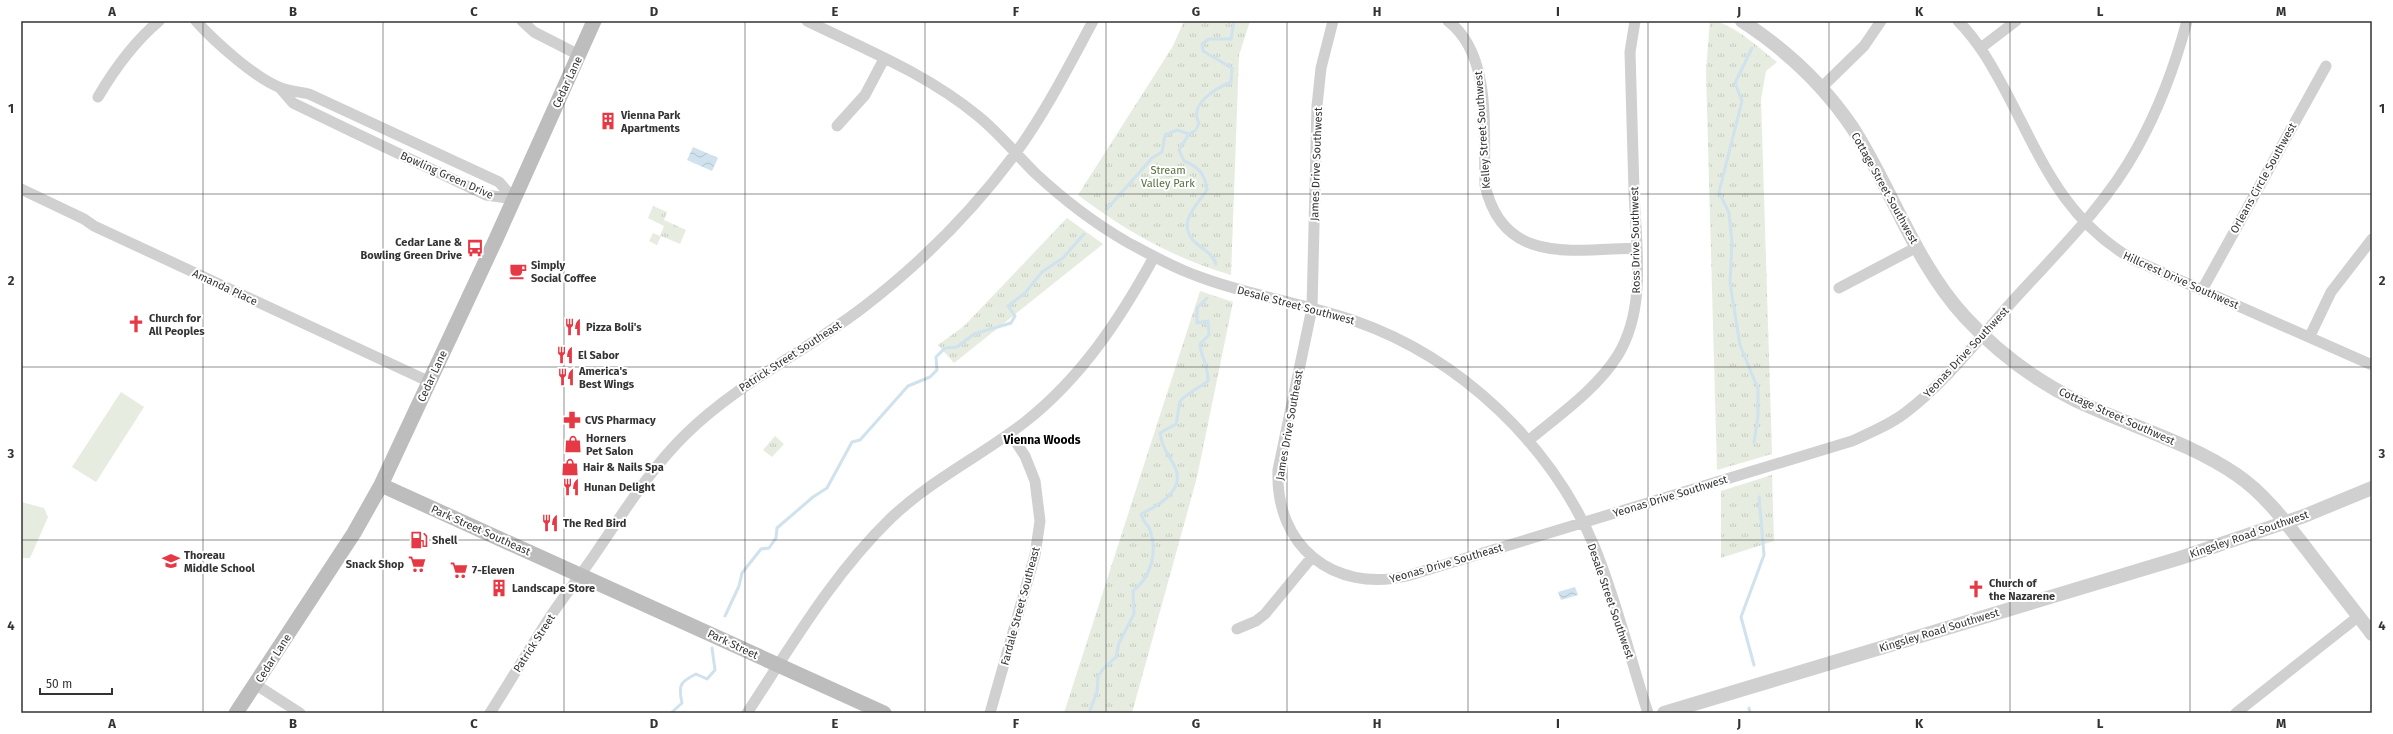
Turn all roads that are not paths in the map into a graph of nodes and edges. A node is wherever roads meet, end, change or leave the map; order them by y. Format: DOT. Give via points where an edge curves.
graph roads {
  1 [pos="159,21"];
  2 [pos="196,21"];
  3 [pos="522,21"];
  4 [pos="594,21"];
  5 [pos="807,21"];
  6 [pos="1093,21"];
  7 [pos="1333,21"];
  8 [pos="1448,21"];
  9 [pos="1635,21"];
  10 [pos="1742,21"];
  11 [pos="1881,21"];
  12 [pos="1958,21"];
  13 [pos="2016,21"];
  14 [pos="2187,21"];
  15 [pos="1982,47"];
  16 [pos="579,55"];
  17 [pos="884,59"];
  18 [pos="2326,66"];
  19 [pos="280,88"];
  20 [pos="1822,88"];
  21 [pos="98,97"];
  22 [pos="837,126"];
  23 [pos="1016,152"];
  24 [pos="21,189"];
  25 [pos="514,199"];
  26 [pos="2083,222"];
  27 [pos="2372,239"];
  28 [pos="1917,247"];
  29 [pos="1636,248"];
  30 [pos="1154,256"];
  31 [pos="1839,288"];
  32 [pos="2202,290"];
  33 [pos="1312,308"];
  34 [pos="1982,335"];
  35 [pos="2310,336"];
  36 [pos="2372,365"];
  37 [pos="430,382"];
  38 [pos="1010,432"];
  39 [pos="1528,441"];
  40 [pos="381,485"];
  41 [pos="2372,488"];
  42 [pos="2285,522"];
  43 [pos="1582,523"];
  44 [pos="1312,557"];
  45 [pos="581,575"];
  46 [pos="2358,616"];
  47 [pos="1237,629"];
  48 [pos="2372,634"];
  49 [pos="780,666"];
  50 [pos="255,684"];
  51 [pos="236,713"];
  52 [pos="300,713"];
  53 [pos="490,713"];
  54 [pos="747,713"];
  55 [pos="884,713"];
  56 [pos="990,713"];
  57 [pos="1648,713"];
  58 [pos="1664,713"];
  59 [pos="2236,713"];
  1 -- 21 [label="street" via="131,47 112,72"];
  2 -- 19 [label="street, Bowling Green Drive" via="220,44"];
  3 -- 16 [label="street" via="537,34"];
  4 -- 16 [label="main road, Cedar Lane"];
  5 -- 17 [label="street, Desale Street Southwest"];
  6 -- 23 [label="street, Patrick Street Southeast" via="1062,79"];
  7 -- 33 [label="street, James Drive Southwest" via="1321,68 1317,106"];
  8 -- 29 [label="street, Kelley Street Southwest" via="1469,45 1480,73 1485,185 1492,210 1500,221 1523,241 1547,250"];
  9 -- 29 [label="street, Ross Drive Southwest" via="1630,52"];
  10 -- 20 [label="street, Cottage Street Southwest" via="1783,50"];
  11 -- 20 [label="street" via="1864,46"];
  12 -- 15 [label="street, Hillcrest Drive Southwest"];
  13 -- 15 [label="street"];
  14 -- 26 [label="street, Yeonas Drive Southwest" via="2169,80 2150,124 2119,178"];
  15 -- 26 [label="street, Hillcrest Drive Southwest" via="2053,181"];
  16 -- 25 [label="main road, Cedar Lane"];
  17 -- 22 [label="street" via="864,96"];
  17 -- 23 [label="street, Desale Street Southwest" via="959,101 988,124"];
  18 -- 32 [label="street, Orleans Circle Southwest"];
  19 -- 25 [label="street, Bowling Green Drive" via="309,94 499,182"];
  19 -- 25 [label="street, Bowling Green Drive" via="292,103 358,135 486,195"];
  20 -- 28 [label="street, Cottage Street Southwest" via="1852,128"];
  23 -- 30 [label="street, Desale Street Southwest" via="1077,208 1104,228"];
  23 -- 45 [label="street, Patrick Street Southeast" via="967,212 900,278 836,326 747,383 686,434 645,481"];
  24 -- 37 [label="street, Amanda Place" via="94,226"];
  25 -- 37 [label="main road, Cedar Lane"];
  26 -- 32 [label="street, Hillcrest Drive Southwest" via="2115,249 2132,259"];
  26 -- 34 [label="street, Yeonas Drive Southwest"];
  27 -- 35 [label="street" via="2331,292"];
  28 -- 31 [label="street"];
  28 -- 34 [label="street, Cottage Street Southwest" via="1947,296"];
  29 -- 39 [label="street, Ross Drive Southwest" via="1636,301 1627,337 1618,354 1597,382"];
  30 -- 33 [label="street, Desale Street Southwest" via="1210,281"];
  30 -- 38 [label="street" via="1116,323 1087,361 1063,388"];
  32 -- 35 [label="street, Hillcrest Drive Southwest"];
  33 -- 39 [label="street, Desale Street Southwest" via="1378,330 1430,358 1481,395"];
  33 -- 44 [label="street, James Drive Southeast" via="1278,470 1279,501 1289,529"];
  34 -- 42 [label="street, Cottage Street Southwest" via="2014,362 2057,390 2218,463 2259,492"];
  34 -- 43 [label="street, Yeonas Drive Southwest" via="1924,398 1889,424 1870,433"];
  35 -- 36 [label="street, Hillcrest Drive Southwest"];
  37 -- 40 [label="main road, Cedar Lane"];
  38 -- 49 [label="street" via="913,499 875,534 833,586"];
  38 -- 56 [label="street, Fardale Street Southeast" via="1025,456 1035,481 1040,521 1035,555"];
  39 -- 43 [label="street, Desale Street Southwest" via="1562,485"];
  40 -- 45 [label="main road, Park Street Southeast"];
  40 -- 50 [label="main road, Cedar Lane" via="354,533"];
  41 -- 42 [label="street, Kingsley Road Southwest"];
  42 -- 46 [label="street, Cottage Street Southwest"];
  42 -- 58 [label="street, Kingsley Road Southwest" via="2180,558"];
  43 -- 44 [label="street, Yeonas Drive Southeast" via="1392,580 1376,581 1344,576"];
  43 -- 57 [label="street, Desale Street Southwest" via="1605,575"];
  44 -- 47 [label="street" via="1265,614"];
  45 -- 49 [label="main road, Park Street"];
  45 -- 53 [label="street, Patrick Street" via="554,612"];
  46 -- 48 [label="street, Cottage Street Southwest"];
  46 -- 59 [label="street"];
  49 -- 54 [label="street"];
  49 -- 55 [label="main road, Park Street"];
  50 -- 51 [label="main road, Cedar Lane"];
  50 -- 52 [label="street"];
}
